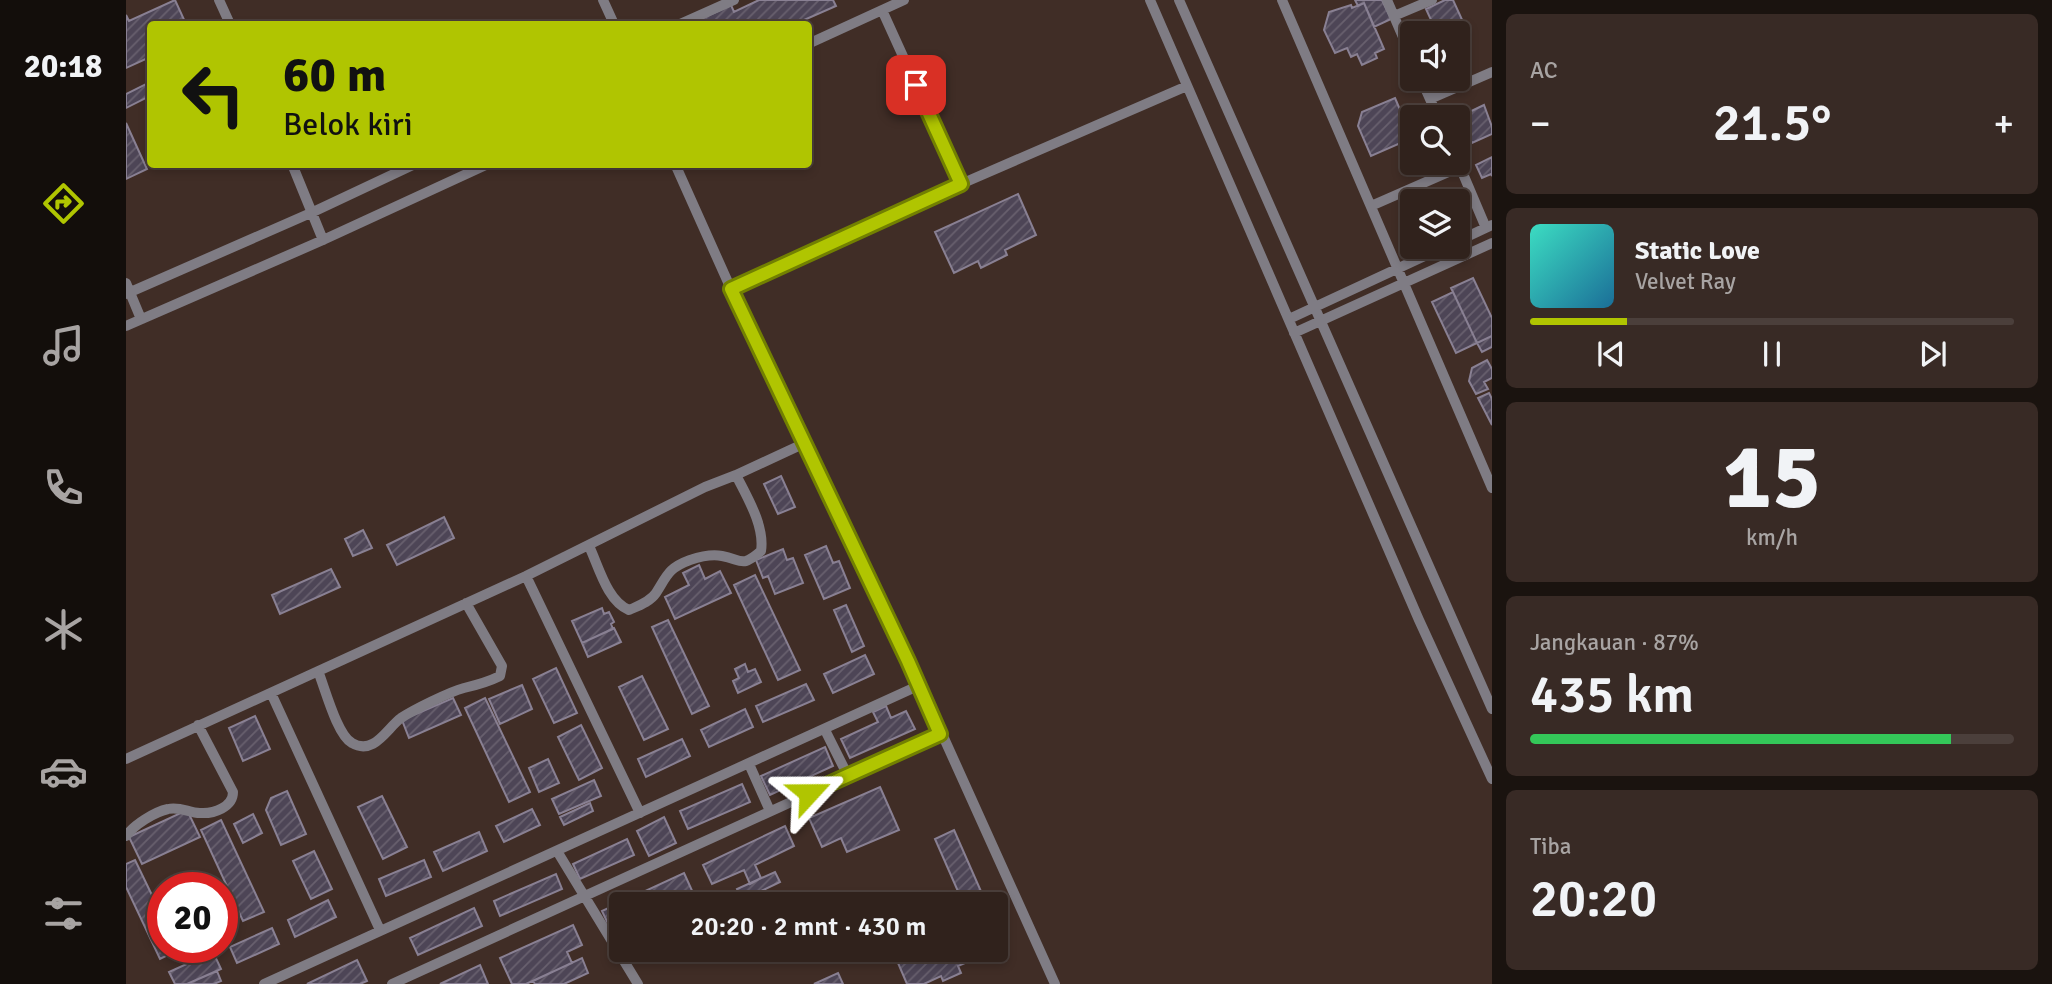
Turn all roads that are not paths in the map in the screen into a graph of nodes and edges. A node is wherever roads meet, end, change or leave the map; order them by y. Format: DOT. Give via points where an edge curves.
graph roads {
  1 [pos="219,0"];
  2 [pos="603,0"];
  3 [pos="734,0"];
  4 [pos="904,0"];
  5 [pos="1150,0"];
  6 [pos="1180,0"];
  7 [pos="1282,0"];
  8 [pos="1387,0"];
  9 [pos="1432,0"];
  10 [pos="882,10"];
  11 [pos="1394,16"];
  12 [pos="229,21"];
  13 [pos="613,21"];
  14 [pos="687,21"];
  15 [pos="1400,30"];
  16 [pos="812,42"];
  17 [pos="1492,72"];
  18 [pos="1187,86"];
  19 [pos="1426,91"];
  20 [pos="1430,99"];
  21 [pos="1433,105"];
  22 [pos="294,168"];
  23 [pos="406,168"];
  24 [pos="479,168"];
  25 [pos="677,168"];
  26 [pos="1436,175"];
  27 [pos="1464,175"];
  28 [pos="961,184"];
  29 [pos="1371,206"];
  30 [pos="313,212"];
  31 [pos="1489,226"];
  32 [pos="1470,235"];
  33 [pos="323,240"];
  34 [pos="1492,243"];
  35 [pos="1418,259"];
  36 [pos="1398,268"];
  37 [pos="1404,283"];
  38 [pos="127,289"];
  39 [pos="731,289"];
  40 [pos="1314,306"];
  41 [pos="141,319"];
  42 [pos="1289,319"];
  43 [pos="1321,321"];
  44 [pos="126,326"];
  45 [pos="1294,333"];
  46 [pos="805,443"];
  47 [pos="736,475"];
  48 [pos="1492,488"];
  49 [pos="589,546"];
  50 [pos="526,576"];
  51 [pos="466,603"];
  52 [pos="318,671"];
  53 [pos="920,685"];
  54 [pos="271,693"];
  55 [pos="1492,709"];
  56 [pos="198,725"];
  57 [pos="825,730"];
  58 [pos="940,734"];
  59 [pos="126,759"];
  60 [pos="749,764"];
  61 [pos="848,776"];
  62 [pos="1492,779"];
  63 [pos="770,811"];
  64 [pos="640,813"];
  65 [pos="126,836"];
  66 [pos="557,851"];
  67 [pos="583,897"];
  68 [pos="380,930"];
  69 [pos="264,984"];
  70 [pos="392,984"];
  71 [pos="638,984"];
  72 [pos="1055,984"];
  1 -- 12 [label="lane"];
  2 -- 13 [label="lane"];
  3 -- 14 [label="lane"];
  4 -- 10 [label="lane"];
  5 -- 18 [label="lane"];
  6 -- 40 [label="lane"];
  7 -- 29 [label="lane"];
  8 -- 11 [label="lane"];
  9 -- 11 [label="lane"];
  10 -- 16 [label="lane"];
  10 -- 28 [label="lane"];
  11 -- 15 [label="lane"];
  17 -- 20 [label="lane"];
  18 -- 28 [label="lane"];
  18 -- 42 [label="lane"];
  19 -- 20 [label="lane"];
  20 -- 21 [label="lane"];
  22 -- 30 [label="lane"];
  23 -- 30 [label="lane"];
  24 -- 33 [label="lane"];
  25 -- 39 [label="lane"];
  26 -- 29 [label="lane"];
  27 -- 31 [label="lane"];
  28 -- 39 [label="lane"];
  29 -- 36 [label="lane"];
  30 -- 33 [label="lane"];
  30 -- 38 [label="lane"];
  31 -- 32 [label="lane"];
  33 -- 41 [label="lane"];
  34 -- 37 [label="lane"];
  35 -- 36 [label="lane"];
  36 -- 37 [label="lane"];
  36 -- 40 [label="lane"];
  37 -- 43 [label="lane"];
  37 -- 48 [label="lane"];
  38 -- 41 [label="lane"];
  39 -- 46 [label="lane"];
  40 -- 42 [label="lane"];
  40 -- 43 [label="lane"];
  41 -- 44 [label="lane"];
  42 -- 45 [label="lane"];
  43 -- 45 [label="lane"];
  43 -- 55 [label="lane"];
  45 -- 62 [label="lane"];
  46 -- 47 [label="lane"];
  46 -- 53 [label="lane"];
  47 -- 49 [label="lane"];
  47 -- 49 [label="lane" via="763,541 761,551 751,559 739,563 710,555 690,560 671,569 655,594 629,610 620,607 609,591"];
  49 -- 50 [label="lane"];
  50 -- 51 [label="lane"];
  50 -- 64 [label="lane"];
  51 -- 52 [label="lane"];
  51 -- 52 [label="lane" via="502,666 500,676 400,719 373,744 354,745 344,737"];
  52 -- 54 [label="lane"];
  53 -- 57 [label="lane"];
  53 -- 58 [label="lane"];
  54 -- 56 [label="lane"];
  54 -- 68 [label="lane"];
  56 -- 59 [label="lane"];
  56 -- 65 [label="lane" via="233,792 233,801 207,813 167,809 132,827"];
  57 -- 60 [label="lane"];
  57 -- 61 [label="lane"];
  58 -- 61 [label="lane"];
  58 -- 72 [label="lane"];
  60 -- 63 [label="lane"];
  60 -- 64 [label="lane"];
  61 -- 63 [label="lane"];
  63 -- 67 [label="lane"];
  64 -- 66 [label="lane"];
  66 -- 67 [label="lane"];
  66 -- 68 [label="lane"];
  67 -- 70 [label="lane"];
  67 -- 71 [label="lane"];
  68 -- 69 [label="lane"];
}
